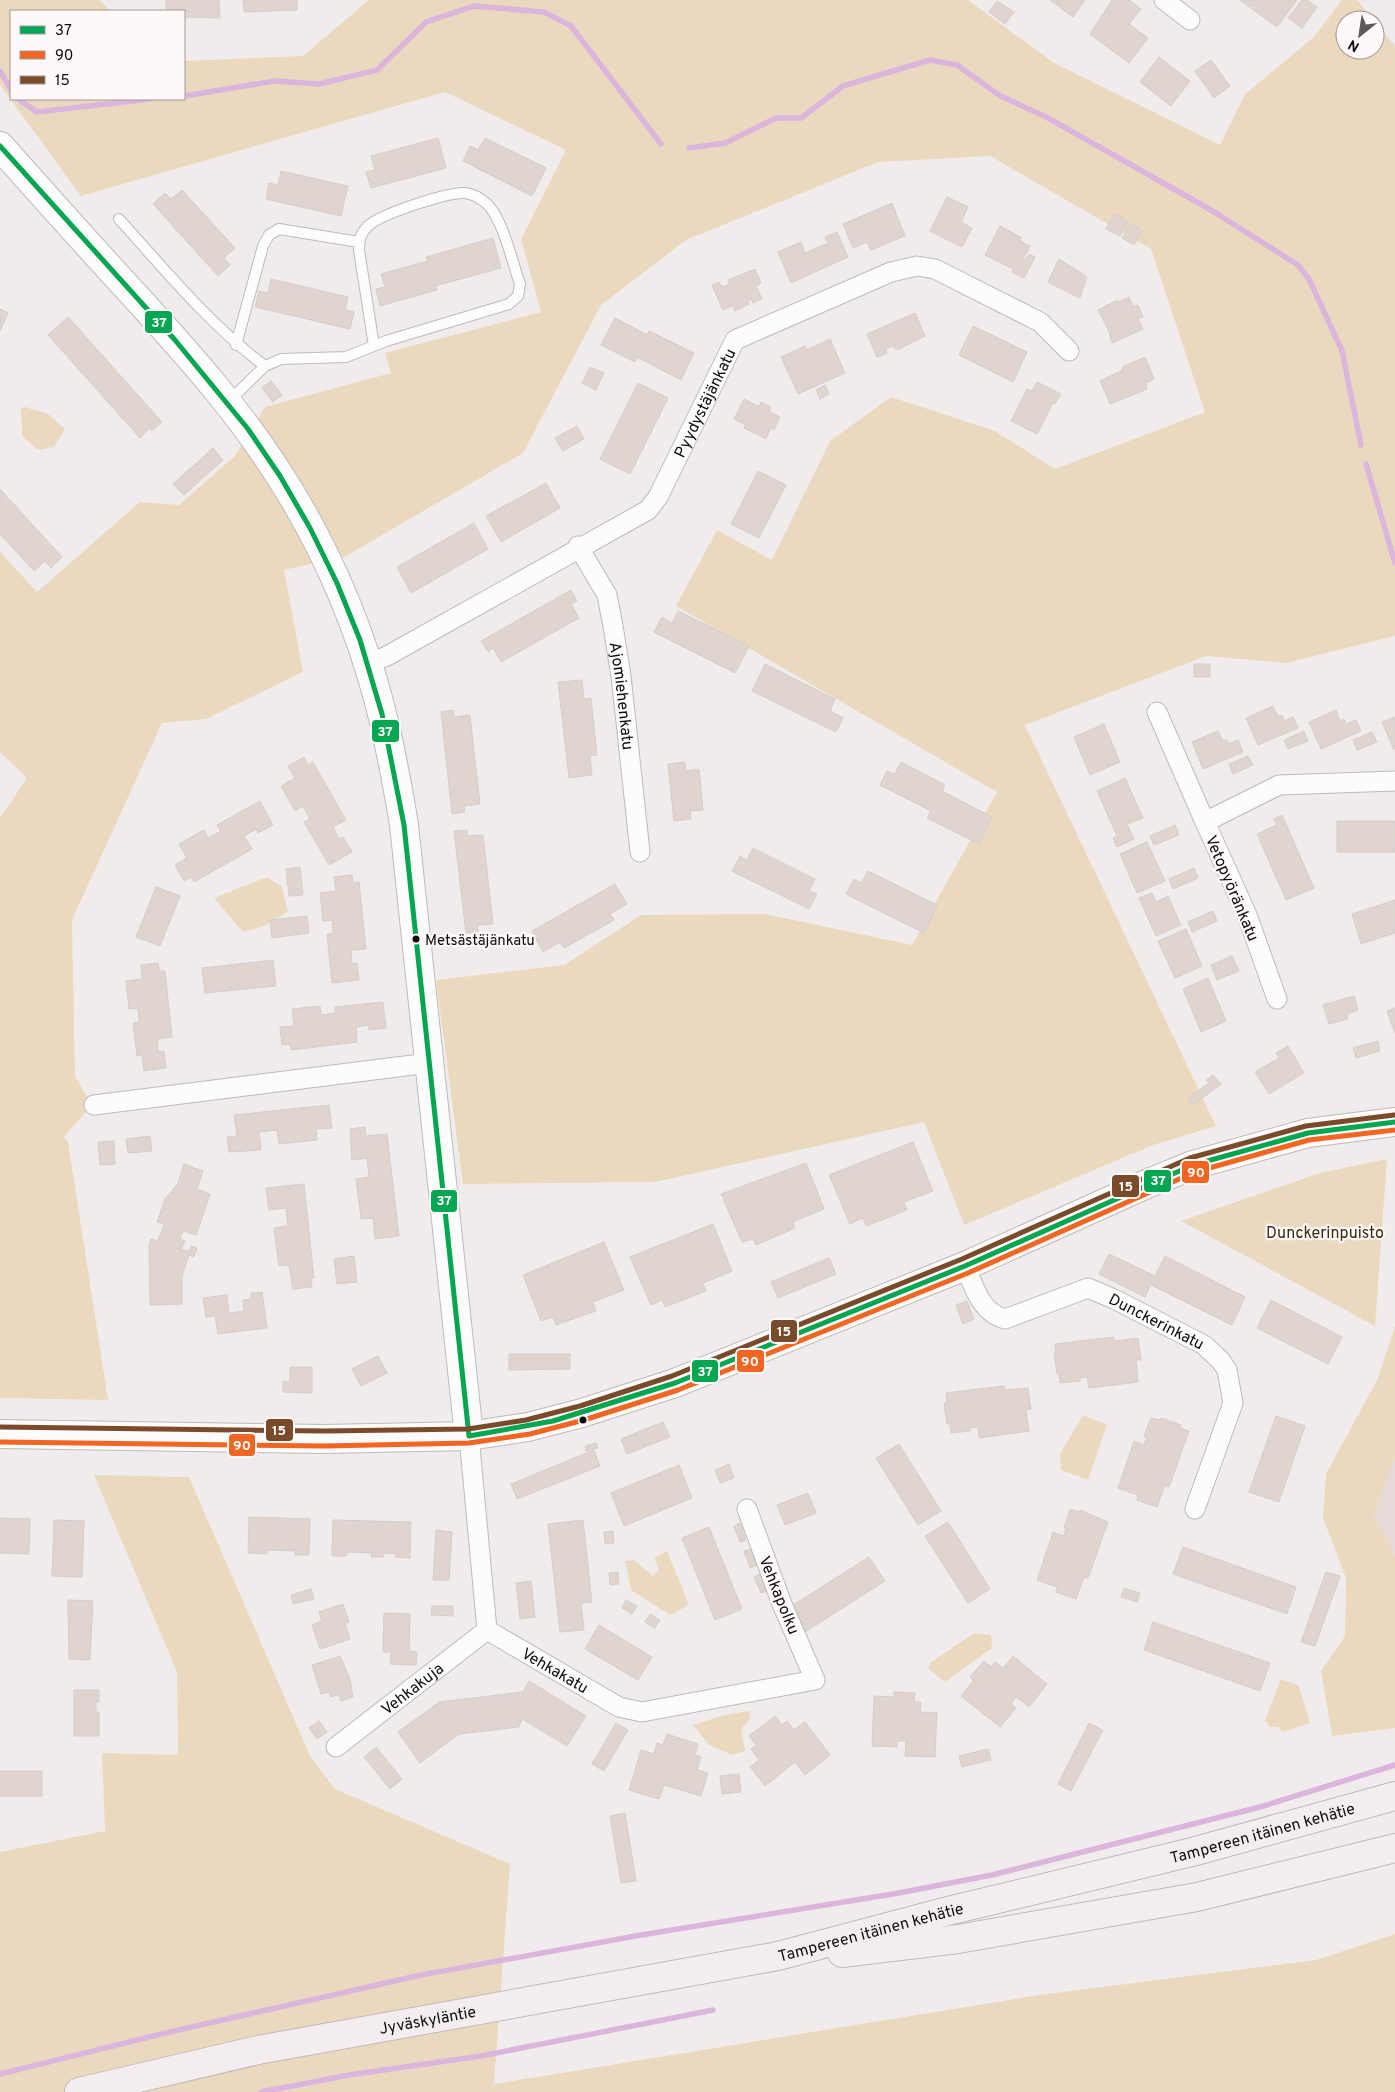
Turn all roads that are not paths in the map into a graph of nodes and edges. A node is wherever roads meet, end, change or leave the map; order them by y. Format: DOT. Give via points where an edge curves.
graph roads {
  1 [pos="1164,0"];
  2 [pos="1190,20"];
  3 [pos="0,146"];
  4 [pos="119,219"];
  5 [pos="359,242"];
  6 [pos="236,344"];
  7 [pos="374,346"];
  8 [pos="1069,352"];
  9 [pos="265,366"];
  10 [pos="228,402"];
  11 [pos="578,546"];
  12 [pos="367,664"];
  13 [pos="1156,712"];
  14 [pos="1395,781"];
  15 [pos="1205,822"];
  16 [pos="640,852"];
  17 [pos="1277,999"];
  18 [pos="429,1063"];
  19 [pos="94,1105"];
  20 [pos="1395,1122"];
  21 [pos="965,1266"];
  22 [pos="0,1434"];
  23 [pos="469,1436"];
  24 [pos="746,1509"];
  25 [pos="1195,1509"];
  26 [pos="487,1630"];
  27 [pos="815,1680"];
  28 [pos="336,1747"];
  29 [pos="1395,1796"];
  30 [pos="1389,1850"];
  31 [pos="778,1956"];
  32 [pos="79,2092"];
  1 -- 2 [label="street"];
  3 -- 10 [label="main road"];
  4 -- 6 [label="lane"];
  5 -- 6 [label="lane" via="279,229 269,236 263,246"];
  5 -- 7 [label="lane"];
  5 -- 7 [label="lane" via="367,227 379,218 449,194 465,193 487,204 495,215 520,284 518,296 509,304"];
  6 -- 9 [label="lane"];
  7 -- 9 [label="lane" via="346,357 281,359"];
  8 -- 11 [label="street, Pyydystäjänkatu" via="1040,322 935,269 916,266 891,272 735,340 658,497 648,510"];
  9 -- 10 [label="lane"];
  10 -- 12 [label="main road" via="281,477 326,560"];
  11 -- 12 [label="street, Pyydystäjänkatu" via="387,656"];
  11 -- 16 [label="street, Ajomiehenkatu" via="607,595 612,618"];
  12 -- 18 [label="main road" via="391,752 404,825"];
  13 -- 15 [label="street"];
  14 -- 15 [label="street, Vetopyöränkatu" via="1279,785"];
  15 -- 17 [label="street, Vetopyöränkatu" via="1247,915"];
  18 -- 19 [label="street"];
  18 -- 23 [label="main road"];
  20 -- 21 [label="main road" via="1308,1133 1193,1165"];
  21 -- 23 [label="main road" via="675,1383 553,1422"];
  21 -- 25 [label="street, Dunckerinkatu" via="982,1305 993,1315 1005,1319 1088,1288 1204,1345 1221,1361 1227,1370 1233,1403"];
  22 -- 23 [label="main road" via="325,1439"];
  23 -- 26 [label="street"];
  24 -- 27 [label="street, Vehkapolku"];
  26 -- 27 [label="street, Vehkakatu" via="619,1707 642,1712"];
  26 -- 28 [label="street, Vehkakuja"];
  29 -- 31 [label="highway, Tampereen itäinen kehätie"];
  30 -- 31 [label="highway, Tampereen itäinen kehätie" via="1197,1896 968,1937 853,1952"];
  31 -- 32 [label="highway, Jyväskyläntie" via="258,2050"];
}
